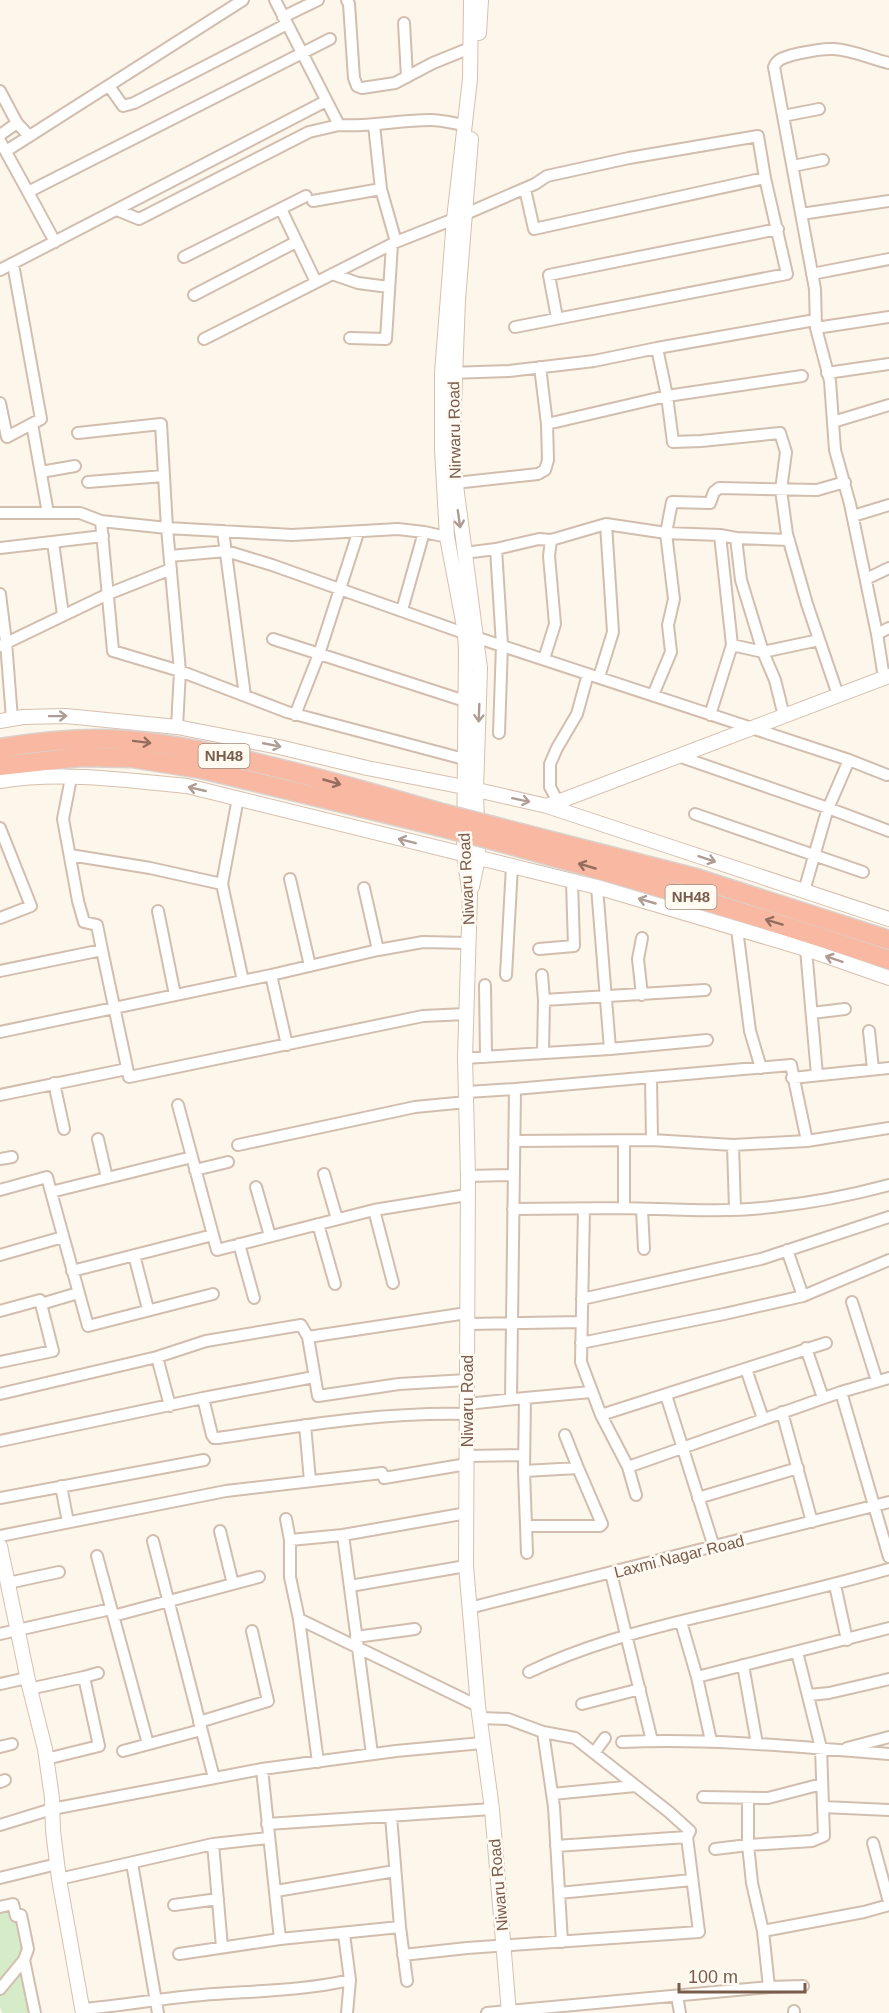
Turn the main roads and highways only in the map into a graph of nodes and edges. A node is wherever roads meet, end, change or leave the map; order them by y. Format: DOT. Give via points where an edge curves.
graph roads {
  1 [pos="0,748"];
  2 [pos="0,766"];
  3 [pos="440,820"];
  4 [pos="492,833"];
  5 [pos="889,940"];
  6 [pos="889,960"];
  1 -- 3 [label="highway, NH48, one-way" via="83,739 181,747 271,766"];
  2 -- 3 [label="highway, NH48" via="81,757 132,758"];
  3 -- 4 [label="highway, NH48, bridge"];
  4 -- 5 [label="highway, NH48" via="696,878"];
  6 -- 4 [label="highway, NH48, one-way"];
}
